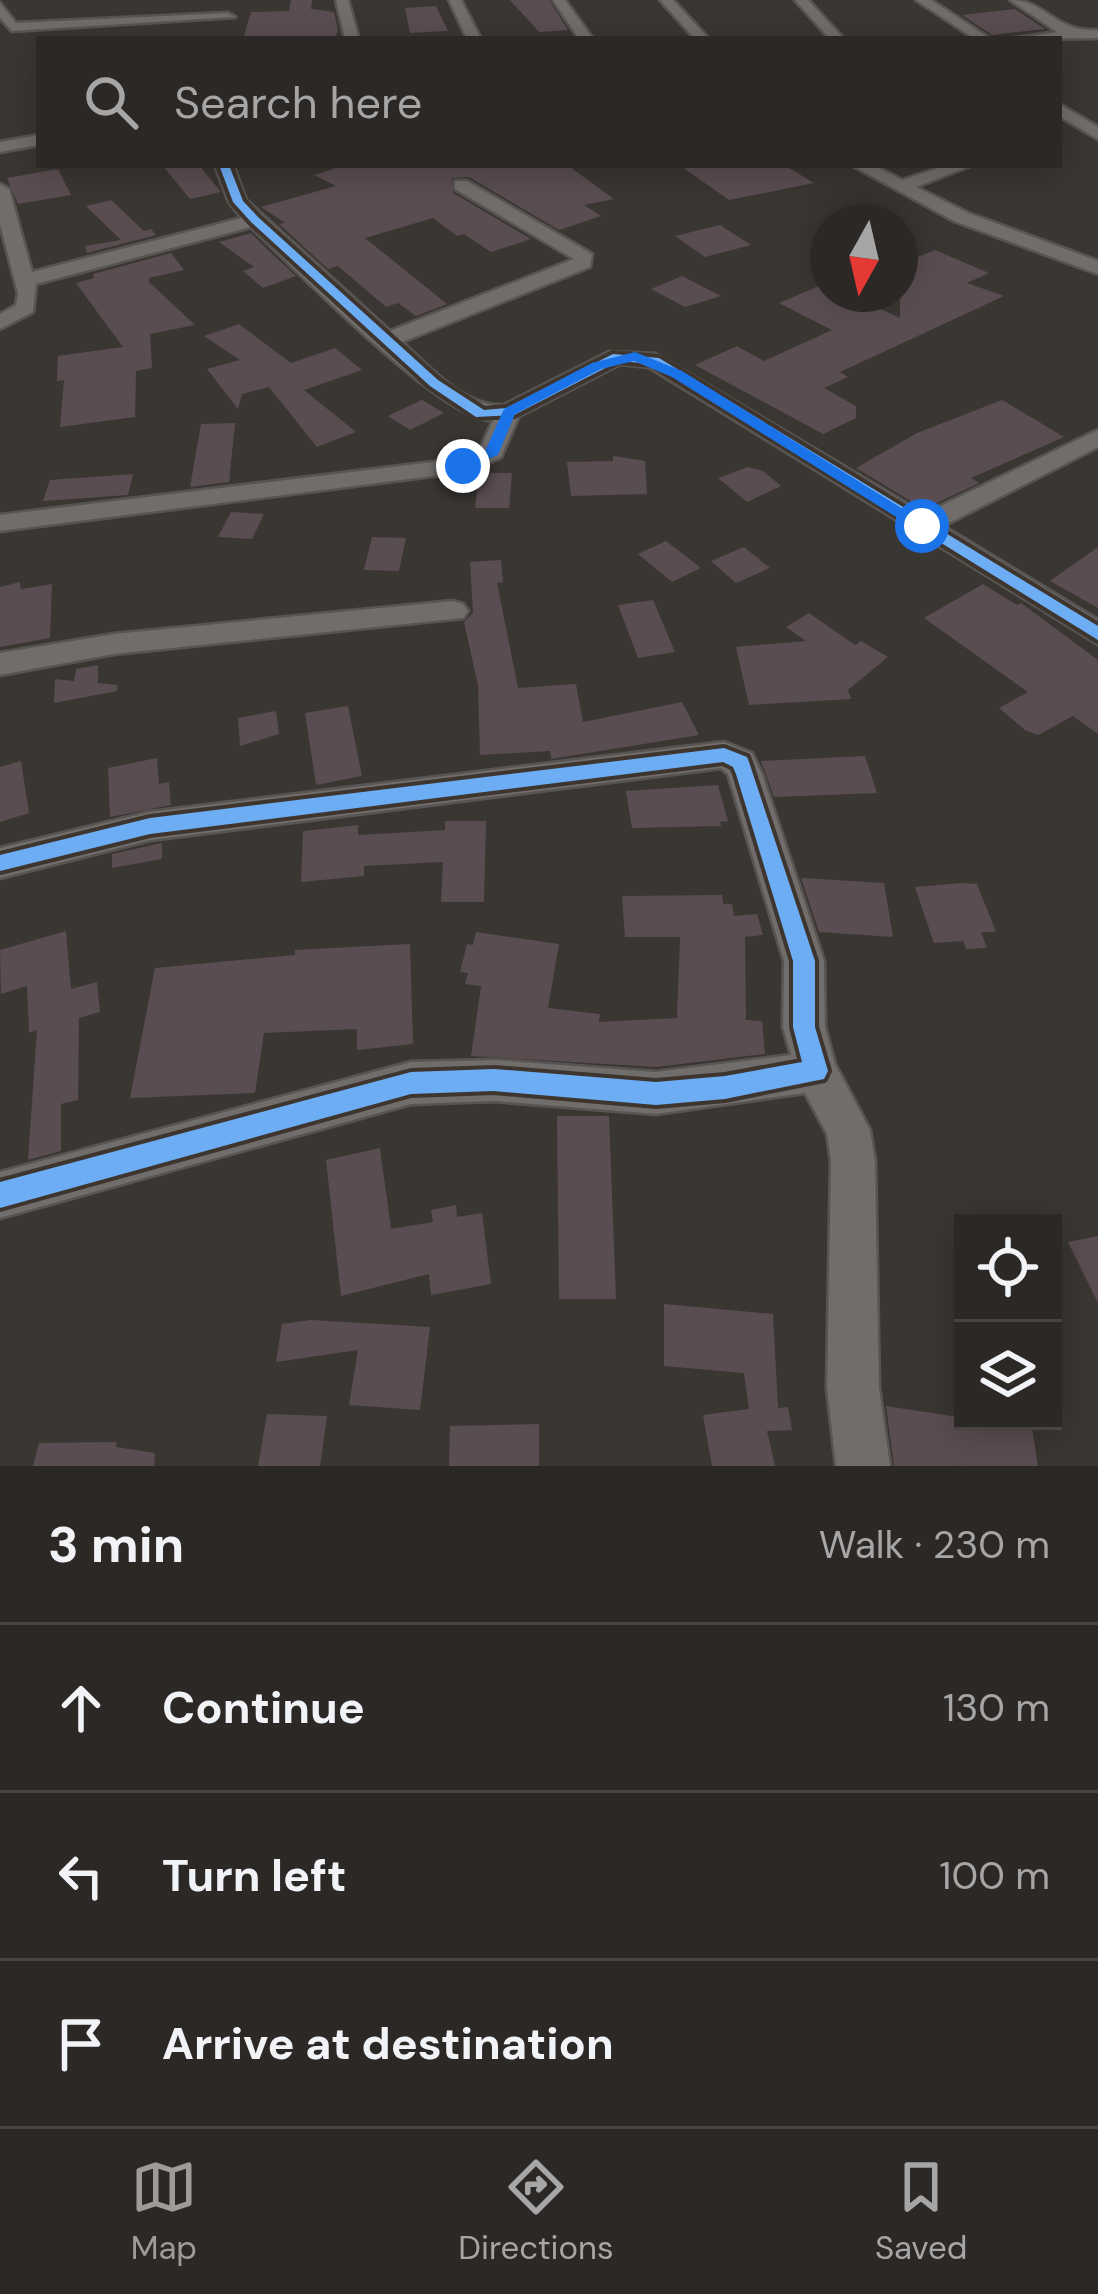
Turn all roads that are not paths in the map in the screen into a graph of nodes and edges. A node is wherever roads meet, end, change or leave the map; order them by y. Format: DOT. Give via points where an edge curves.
graph roads {
  1 [pos="228,0"];
  2 [pos="342,0"];
  3 [pos="455,0"];
  4 [pos="559,0"];
  5 [pos="666,0"];
  6 [pos="801,0"];
  7 [pos="922,0"];
  8 [pos="1016,0"];
  9 [pos="0,7"];
  10 [pos="228,17"];
  11 [pos="1098,34"];
  12 [pos="230,36"];
  13 [pos="351,36"];
  14 [pos="473,36"];
  15 [pos="584,36"];
  16 [pos="699,36"];
  17 [pos="834,36"];
  18 [pos="979,36"];
  19 [pos="1062,38"];
  20 [pos="1074,42"];
  21 [pos="1062,112"];
  22 [pos="1098,136"];
  23 [pos="36,141"];
  24 [pos="1073,141"];
  25 [pos="0,147"];
  26 [pos="225,168"];
  27 [pos="866,168"];
  28 [pos="955,168"];
  29 [pos="461,185"];
  30 [pos="900,186"];
  31 [pos="0,189"];
  32 [pos="255,220"];
  33 [pos="1098,268"];
  34 [pos="26,280"];
  35 [pos="0,323"];
  36 [pos="389,339"];
  37 [pos="509,412"];
  38 [pos="1098,437"];
  39 [pos="0,523"];
  40 [pos="922,526"];
  41 [pos="453,611"];
  42 [pos="1098,634"];
  43 [pos="0,664"];
  44 [pos="0,863"];
  45 [pos="816,1072"];
  46 [pos="0,1196"];
  47 [pos="863,1466"];
  1 -- 10 [label="street"];
  2 -- 13 [label="street"];
  3 -- 14 [label="street"];
  4 -- 15 [label="street"];
  5 -- 16 [label="street"];
  6 -- 17 [label="street"];
  7 -- 18 [label="street"];
  8 -- 20 [label="street"];
  9 -- 10 [label="street" via="12,27"];
  10 -- 12 [label="street"];
  11 -- 20 [label="street"];
  19 -- 20 [label="street"];
  21 -- 22 [label="street"];
  22 -- 24 [label="street"];
  23 -- 25 [label="street"];
  26 -- 32 [label="street"];
  27 -- 30 [label="street"];
  28 -- 30 [label="street"];
  29 -- 36 [label="street" via="583,263"];
  30 -- 33 [label="street"];
  31 -- 34 [label="street"];
  32 -- 34 [label="street"];
  32 -- 36 [label="street"];
  34 -- 35 [label="street" via="26,308"];
  36 -- 37 [label="street" via="472,410"];
  37 -- 39 [label="street" via="492,452 463,466"];
  37 -- 40 [label="street" via="617,358 655,362"];
  38 -- 40 [label="street"];
  40 -- 42 [label="street"];
  41 -- 43 [label="street" via="114,644"];
  44 -- 45 [label="street" via="150,826 724,755 740,761 804,961 803,1028"];
  45 -- 46 [label="street" via="696,1093 632,1094 455,1076"];
  45 -- 47 [label="street" via="848,1130 853,1161 853,1388"];
}
